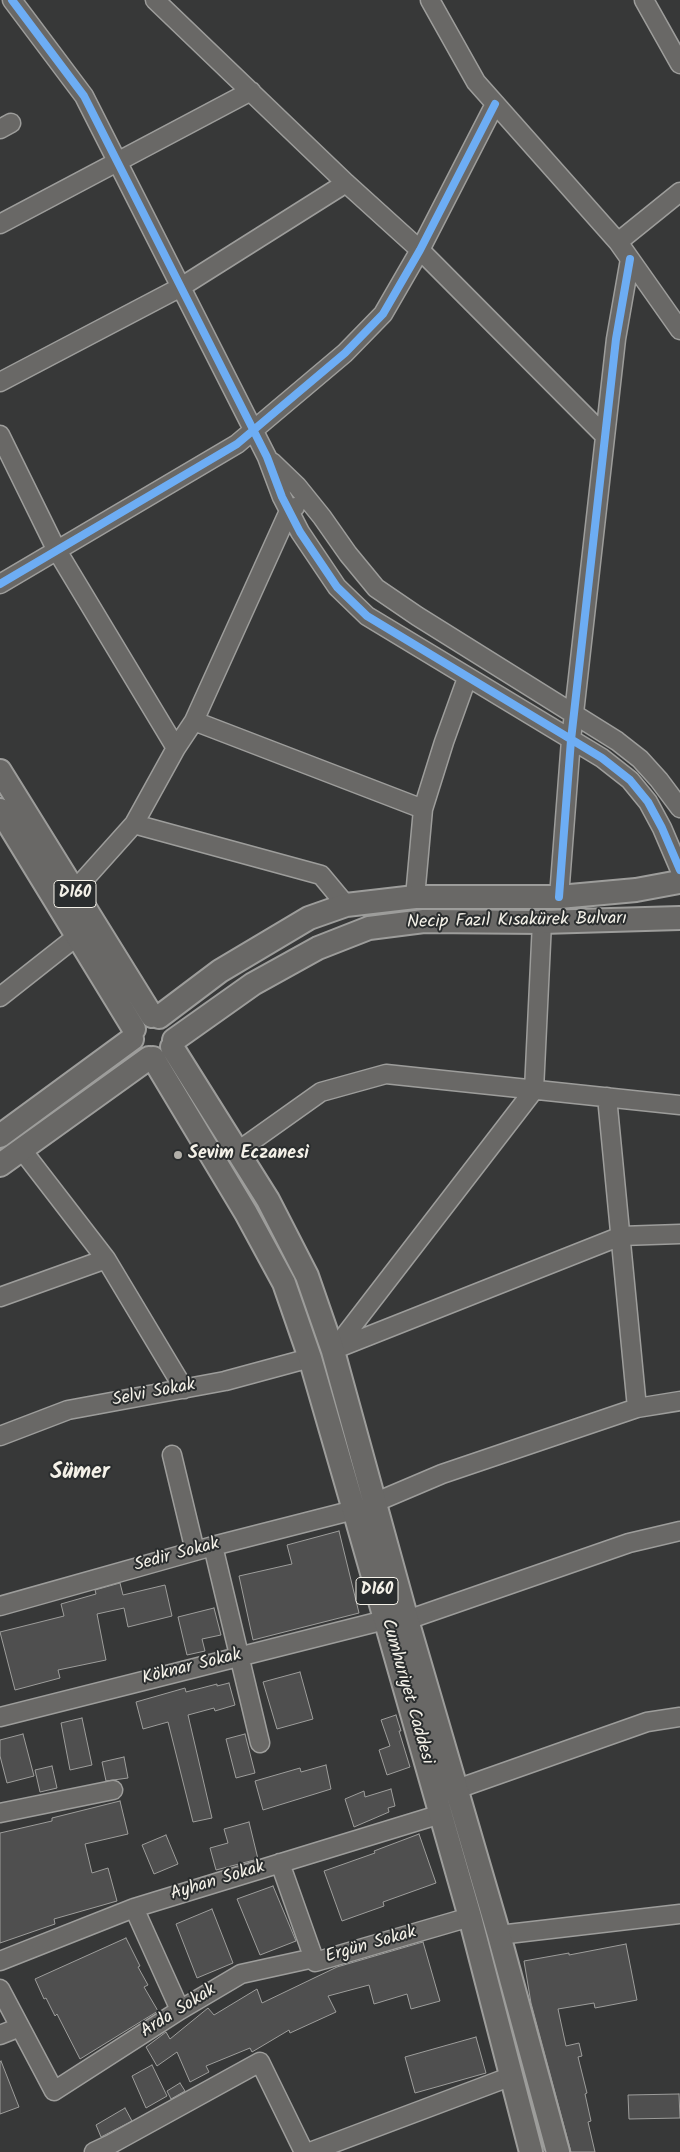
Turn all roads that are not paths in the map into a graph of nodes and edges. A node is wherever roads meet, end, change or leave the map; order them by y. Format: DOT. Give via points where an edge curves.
graph roads {
  1 [pos="12,0"];
  2 [pos="155,0"];
  3 [pos="430,0"];
  4 [pos="644,0"];
  5 [pos="680,64"];
  6 [pos="252,91"];
  7 [pos="495,104"];
  8 [pos="118,161"];
  9 [pos="346,183"];
  10 [pos="680,192"];
  11 [pos="0,224"];
  12 [pos="618,242"];
  13 [pos="420,250"];
  14 [pos="630,259"];
  15 [pos="181,287"];
  16 [pos="680,330"];
  17 [pos="0,382"];
  18 [pos="254,430"];
  19 [pos="0,435"];
  20 [pos="605,436"];
  21 [pos="268,457"];
  22 [pos="307,499"];
  23 [pos="289,511"];
  24 [pos="56,550"];
  25 [pos="0,584"];
  26 [pos="467,678"];
  27 [pos="576,714"];
  28 [pos="194,721"];
  29 [pos="571,740"];
  30 [pos="176,748"];
  31 [pos="0,771"];
  32 [pos="680,808"];
  33 [pos="423,809"];
  34 [pos="0,810"];
  35 [pos="134,824"];
  36 [pos="680,883"];
  37 [pos="74,891"];
  38 [pos="559,896"];
  39 [pos="415,897"];
  40 [pos="346,905"];
  41 [pos="680,918"];
  42 [pos="542,922"];
  43 [pos="76,937"];
  44 [pos="0,997"];
  45 [pos="156,1017"];
  46 [pos="133,1034"];
  47 [pos="173,1043"];
  48 [pos="151,1058"];
  49 [pos="534,1090"];
  50 [pos="607,1097"];
  51 [pos="680,1105"];
  52 [pos="0,1136"];
  53 [pos="22,1150"];
  54 [pos="238,1151"];
  55 [pos="0,1165"];
  56 [pos="680,1234"];
  57 [pos="621,1236"];
  58 [pos="106,1259"];
  59 [pos="0,1297"];
  60 [pos="332,1351"];
  61 [pos="310,1358"];
  62 [pos="184,1389"];
  63 [pos="680,1401"];
  64 [pos="638,1408"];
  65 [pos="0,1436"];
  66 [pos="172,1455"];
  67 [pos="376,1502"];
  68 [pos="354,1510"];
  69 [pos="680,1531"];
  70 [pos="213,1546"];
  71 [pos="195,1551"];
  72 [pos="0,1606"];
  73 [pos="385,1620"];
  74 [pos="407,1620"];
  75 [pos="239,1656"];
  76 [pos="0,1717"];
  77 [pos="680,1717"];
  78 [pos="260,1743"];
  79 [pos="457,1788"];
  80 [pos="113,1790"];
  81 [pos="0,1813"];
  82 [pos="441,1814"];
  83 [pos="280,1863"];
  84 [pos="134,1908"];
  85 [pos="680,1914"];
  86 [pos="470,1917"];
  87 [pos="498,1935"];
  88 [pos="314,1958"];
  89 [pos="0,1961"];
  90 [pos="0,1989"];
  91 [pos="180,2010"];
  92 [pos="20,2027"];
  93 [pos="0,2035"];
  94 [pos="512,2076"];
  95 [pos="94,2152"];
  96 [pos="304,2152"];
  97 [pos="310,2152"];
  98 [pos="531,2152"];
  99 [pos="558,2152"];
  1 -- 8 [label="street" via="84,96"];
  2 -- 6 [label="street"];
  3 -- 7 [label="street" via="476,82"];
  4 -- 5 [label="street"];
  6 -- 8 [label="street"];
  6 -- 9 [label="street"];
  7 -- 12 [label="street"];
  7 -- 13 [label="street"];
  8 -- 11 [label="street"];
  8 -- 15 [label="street"];
  9 -- 13 [label="street"];
  9 -- 15 [label="street"];
  10 -- 12 [label="street"];
  12 -- 14 [label="street"];
  13 -- 18 [label="street" via="383,314 345,353"];
  13 -- 20 [label="street"];
  14 -- 16 [label="street"];
  14 -- 20 [label="street" via="616,339"];
  15 -- 17 [label="street"];
  15 -- 18 [label="street"];
  18 -- 21 [label="street"];
  18 -- 24 [label="street" via="237,444"];
  19 -- 24 [label="street"];
  20 -- 27 [label="street"];
  21 -- 22 [label="street"];
  21 -- 23 [label="street"];
  22 -- 23 [label="street"];
  22 -- 27 [label="street" via="376,588"];
  23 -- 26 [label="street" via="337,587 366,616"];
  23 -- 28 [label="street"];
  24 -- 25 [label="street"];
  24 -- 30 [label="street"];
  26 -- 29 [label="street"];
  26 -- 33 [label="street"];
  27 -- 29 [label="street"];
  27 -- 32 [label="street" via="640,759"];
  28 -- 30 [label="street"];
  28 -- 33 [label="street"];
  29 -- 36 [label="street" via="630,780 648,802 662,828"];
  29 -- 38 [label="street"];
  30 -- 35 [label="street"];
  31 -- 37 [label="main road, D160"];
  33 -- 39 [label="street"];
  34 -- 43 [label="main road, D160"];
  35 -- 37 [label="street"];
  35 -- 40 [label="street" via="322,875"];
  36 -- 38 [label="main road, Necip Fazıl Kısakürek Bulvarı"];
  37 -- 45 [label="main road, D160"];
  38 -- 39 [label="main road, Necip Fazıl Kısakürek Bulvarı"];
  39 -- 40 [label="main road, Necip Fazıl Kısakürek Bulvarı"];
  40 -- 45 [label="main road, Necip Fazıl Kısakürek Bulvarı" via="309,918 220,971"];
  41 -- 42 [label="main road, Necip Fazıl Kısakürek Bulvarı"];
  42 -- 47 [label="main road, Necip Fazıl Kısakürek Bulvarı" via="424,921 369,928 318,948 253,984"];
  42 -- 49 [label="street"];
  43 -- 44 [label="street"];
  43 -- 46 [label="main road, D160"];
  45 -- 46 [label="main road" via="139,1021"];
  45 -- 47 [label="main road" via="171,1026"];
  46 -- 48 [label="main road" via="137,1052"];
  46 -- 52 [label="main road"];
  47 -- 48 [label="main road" via="162,1056"];
  47 -- 54 [label="main road, Cumhuriyet Caddesi / D160"];
  48 -- 53 [label="main road"];
  48 -- 61 [label="main road, Cumhuriyet Caddesi / D160" via="246,1213 284,1283"];
  49 -- 50 [label="street"];
  49 -- 54 [label="street" via="386,1074 321,1092"];
  49 -- 60 [label="street"];
  50 -- 51 [label="street"];
  50 -- 57 [label="street"];
  53 -- 55 [label="main road"];
  53 -- 58 [label="street"];
  54 -- 60 [label="main road, Cumhuriyet Caddesi / D160" via="268,1200 307,1276"];
  56 -- 57 [label="street"];
  57 -- 60 [label="street"];
  57 -- 64 [label="street"];
  58 -- 59 [label="street"];
  58 -- 62 [label="street"];
  60 -- 67 [label="main road, Cumhuriyet Caddesi / D160"];
  61 -- 62 [label="street, Selvi Sokak"];
  61 -- 68 [label="main road, Cumhuriyet Caddesi / D160"];
  62 -- 65 [label="street, Selvi Sokak" via="68,1410"];
  63 -- 64 [label="street"];
  64 -- 67 [label="street" via="442,1474"];
  66 -- 71 [label="street"];
  67 -- 74 [label="main road, Cumhuriyet Caddesi / D160"];
  68 -- 70 [label="street, Sedir Sokak"];
  68 -- 73 [label="main road, Cumhuriyet Caddesi / D160"];
  69 -- 74 [label="street" via="629,1543"];
  70 -- 71 [label="street, Sedir Sokak"];
  70 -- 75 [label="street"];
  71 -- 72 [label="street, Sedir Sokak"];
  73 -- 75 [label="street, Köknar Sokak"];
  73 -- 82 [label="main road, Cumhuriyet Caddesi / D160"];
  74 -- 79 [label="main road, Cumhuriyet Caddesi / D160"];
  75 -- 76 [label="street, Köknar Sokak"];
  75 -- 78 [label="street"];
  77 -- 79 [label="street" via="647,1722"];
  79 -- 87 [label="main road, Cumhuriyet Caddesi / D160"];
  80 -- 81 [label="street"];
  82 -- 83 [label="street, Ayhan Sokak"];
  82 -- 86 [label="main road, Cumhuriyet Caddesi / D160"];
  83 -- 84 [label="street, Ayhan Sokak"];
  83 -- 88 [label="street, Ergün Sokak"];
  84 -- 89 [label="street, Ayhan Sokak"];
  84 -- 91 [label="street"];
  85 -- 87 [label="street"];
  86 -- 88 [label="street, Ergün Sokak" via="315,1962"];
  86 -- 94 [label="main road, Cumhuriyet Caddesi / D160"];
  87 -- 99 [label="main road, Cumhuriyet Caddesi"];
  88 -- 91 [label="street, Arda Sokak" via="241,1974"];
  90 -- 92 [label="street"];
  91 -- 92 [label="street, Arda Sokak" via="54,2091"];
  92 -- 93 [label="street"];
  94 -- 97 [label="street"];
  94 -- 98 [label="main road, Cumhuriyet Caddesi / D160"];
  95 -- 96 [label="street" via="260,2062"];
}
